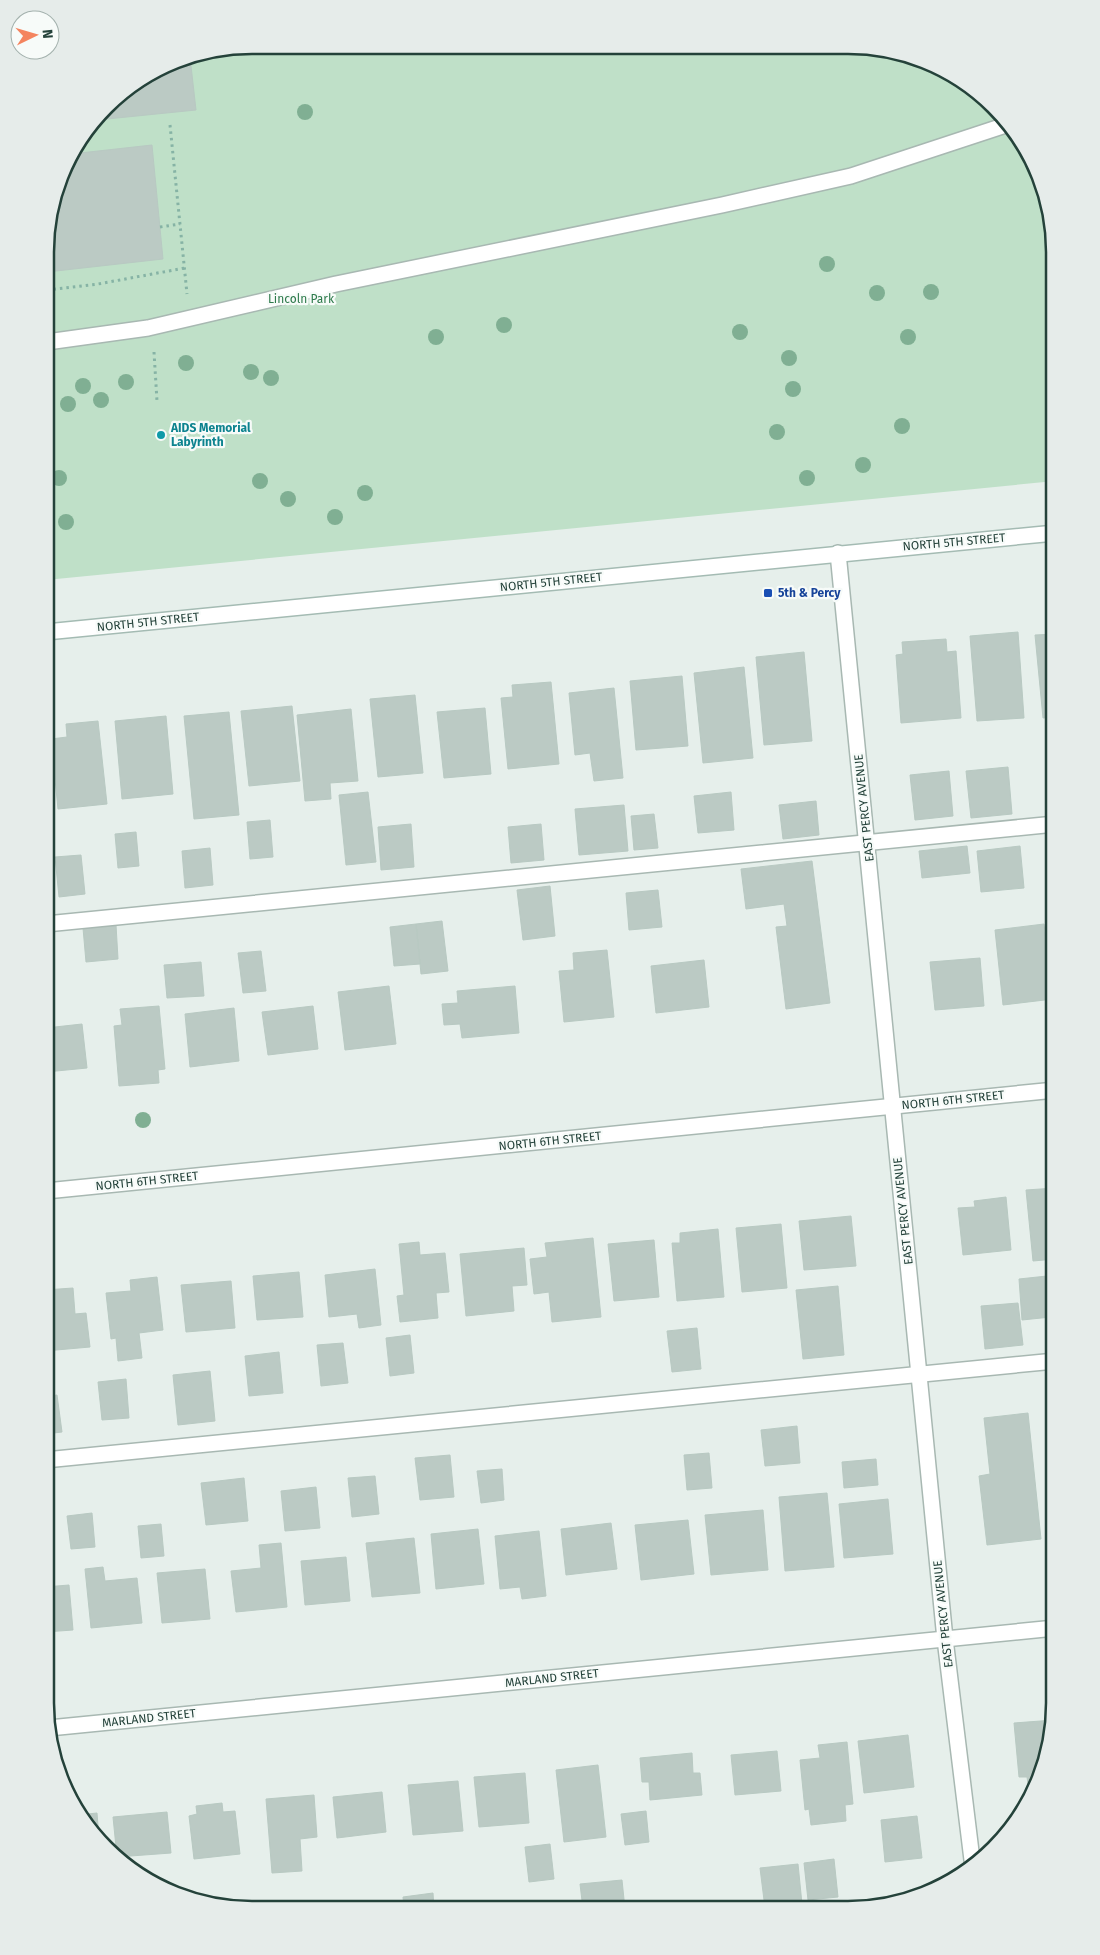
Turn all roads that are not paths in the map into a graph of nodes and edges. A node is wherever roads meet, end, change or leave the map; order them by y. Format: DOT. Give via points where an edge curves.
graph roads {
  1 [pos="1001,127"];
  2 [pos="54,341"];
  3 [pos="1046,534"];
  4 [pos="838,553"];
  5 [pos="54,631"];
  6 [pos="1046,825"];
  7 [pos="867,842"];
  8 [pos="54,923"];
  9 [pos="1046,1091"];
  10 [pos="893,1107"];
  11 [pos="54,1190"];
  12 [pos="1046,1362"];
  13 [pos="919,1375"];
  14 [pos="54,1459"];
  15 [pos="1046,1629"];
  16 [pos="945,1639"];
  17 [pos="55,1727"];
  18 [pos="972,1858"];
  1 -- 2 [label="street" via="852,176 336,284 148,328"];
  3 -- 4 [label="street, NORTH 5TH STREET"];
  4 -- 5 [label="street, NORTH 5TH STREET"];
  4 -- 7 [label="street, EAST PERCY AVENUE"];
  6 -- 7 [label="street"];
  7 -- 8 [label="street"];
  7 -- 10 [label="street, EAST PERCY AVENUE"];
  9 -- 10 [label="street, NORTH 6TH STREET"];
  10 -- 11 [label="street, NORTH 6TH STREET"];
  10 -- 13 [label="street, EAST PERCY AVENUE"];
  12 -- 13 [label="street"];
  13 -- 14 [label="street"];
  13 -- 16 [label="street, EAST PERCY AVENUE"];
  15 -- 16 [label="street, MARLAND STREET"];
  16 -- 17 [label="street, MARLAND STREET"];
  16 -- 18 [label="street, EAST PERCY AVENUE"];
}
